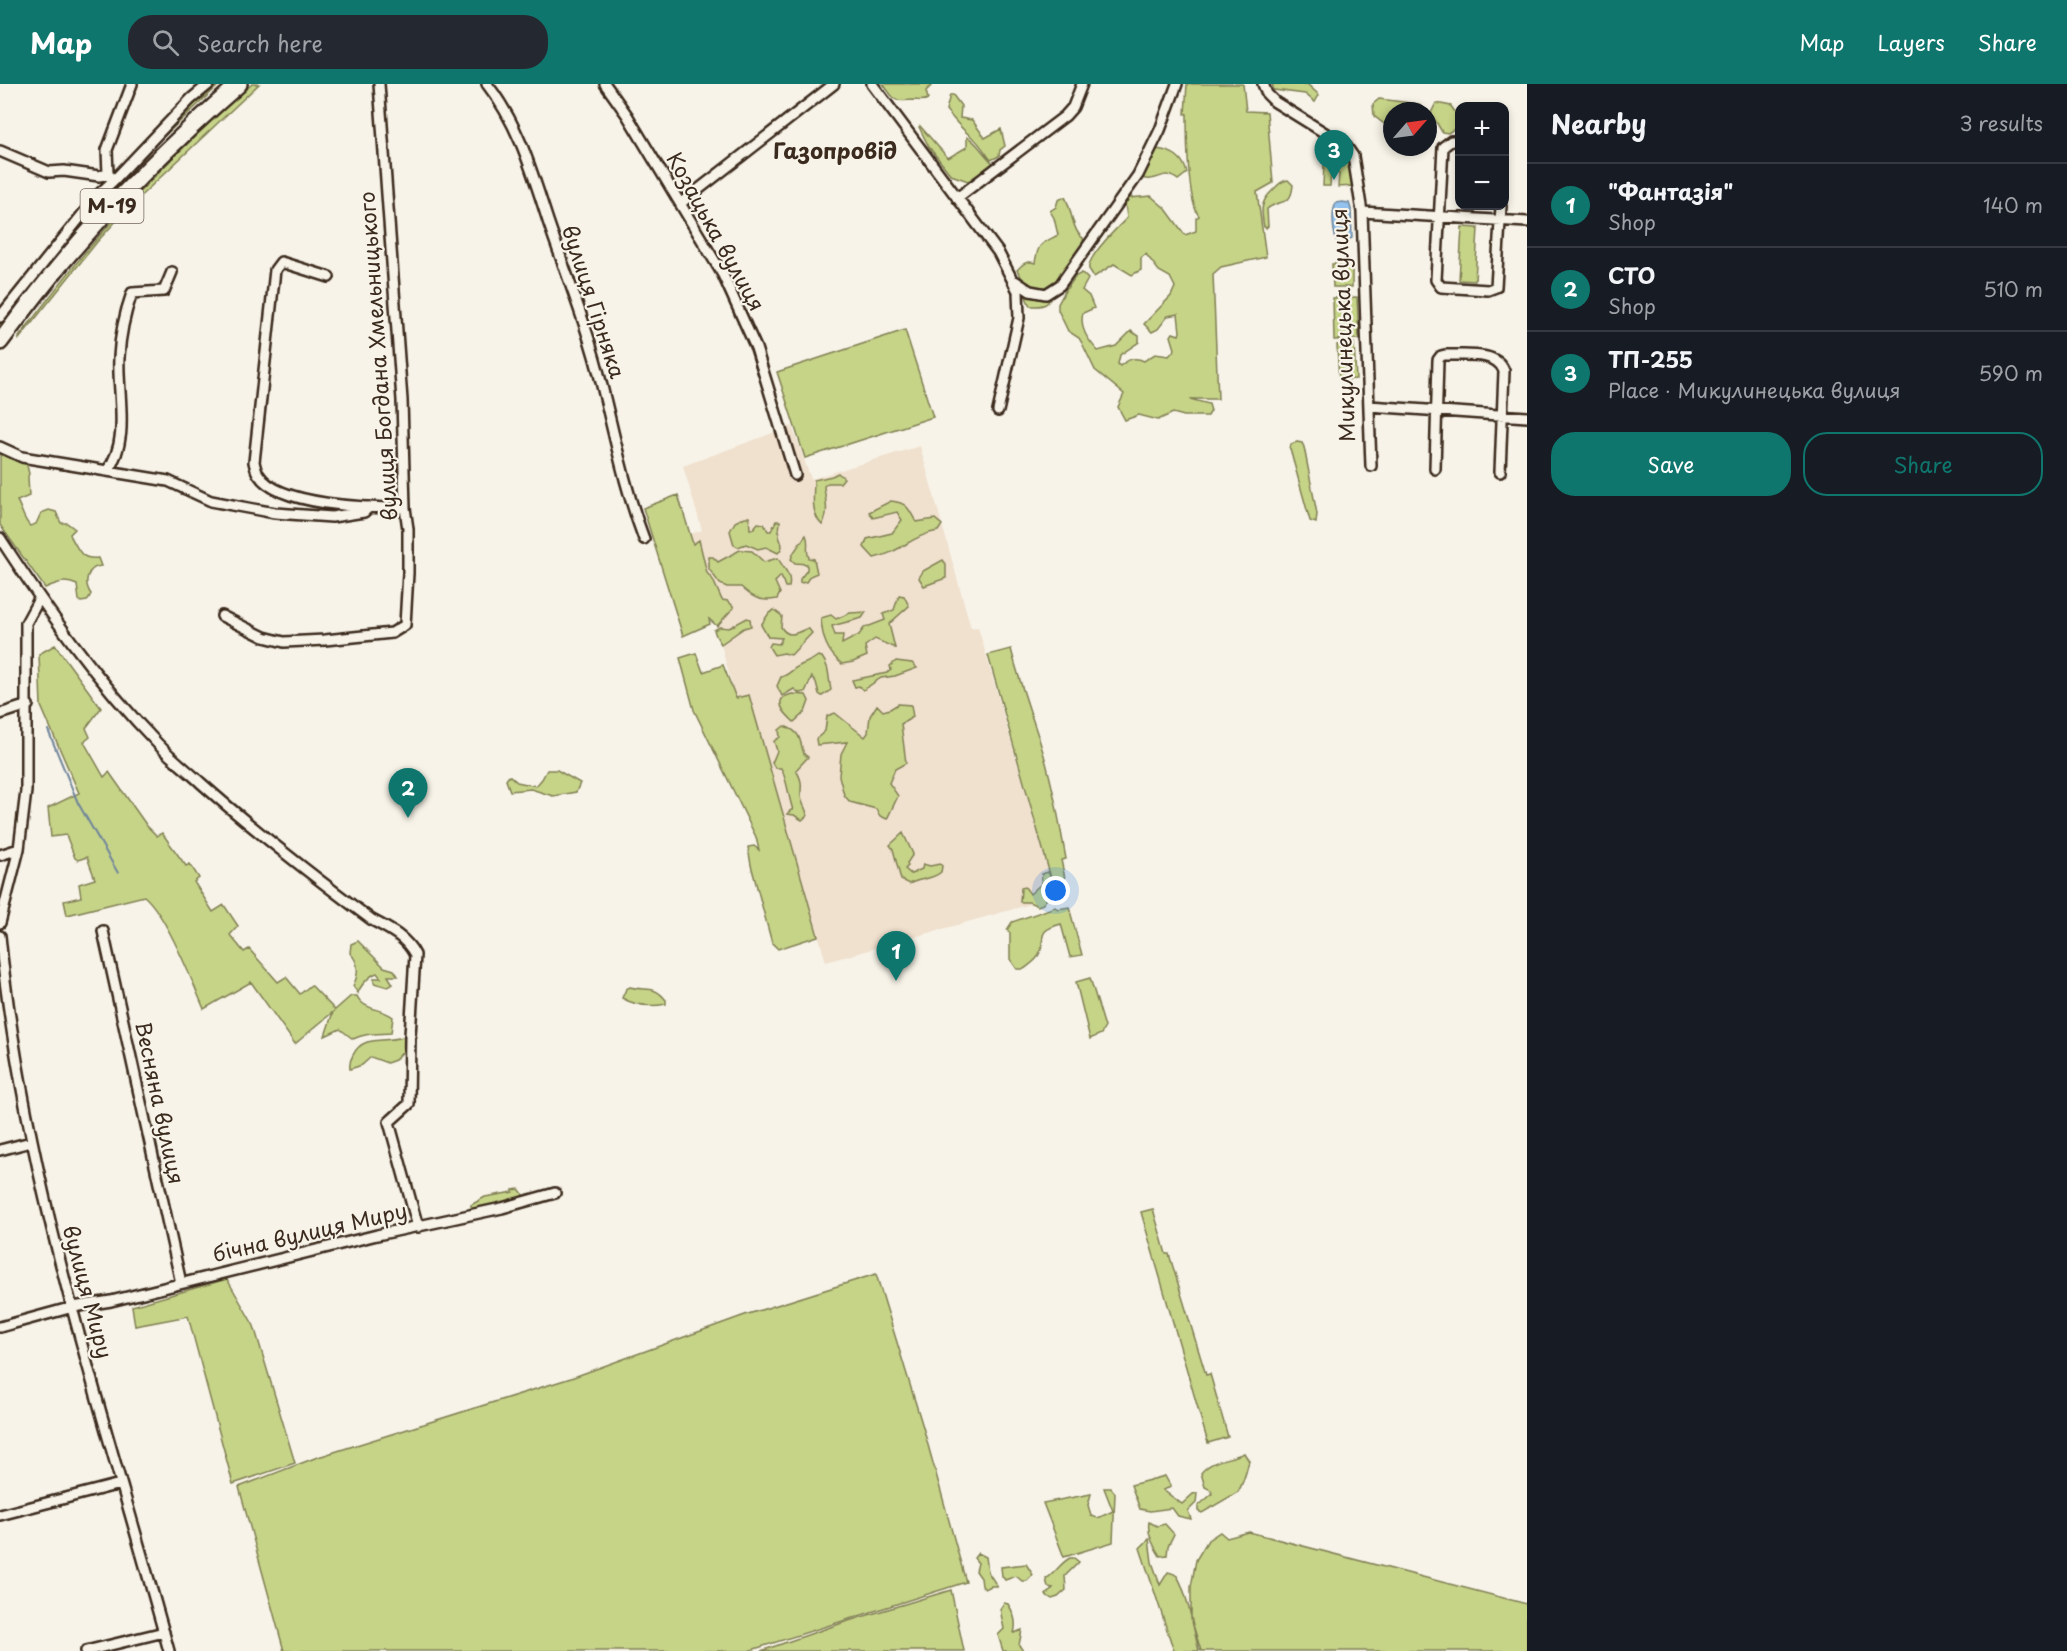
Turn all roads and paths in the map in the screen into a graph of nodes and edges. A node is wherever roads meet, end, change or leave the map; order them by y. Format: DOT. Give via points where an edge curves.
graph roads {
  1 [pos="132,84"];
  2 [pos="209,84"];
  3 [pos="238,84"];
  4 [pos="379,84"];
  5 [pos="488,84"];
  6 [pos="605,84"];
  7 [pos="834,84"];
  8 [pos="872,84"];
  9 [pos="1082,84"];
  10 [pos="1177,84"];
  11 [pos="1263,84"];
  12 [pos="1455,141"];
  13 [pos="0,152"];
  14 [pos="111,177"];
  15 [pos="957,198"];
  16 [pos="681,203"];
  17 [pos="1501,210"];
  18 [pos="1362,212"];
  19 [pos="1438,217"];
  20 [pos="1500,220"];
  21 [pos="1527,222"];
  22 [pos="172,272"];
  23 [pos="328,276"];
  24 [pos="1015,281"];
  25 [pos="0,317"];
  26 [pos="0,342"];
  27 [pos="1369,406"];
  28 [pos="998,411"];
  29 [pos="1436,411"];
  30 [pos="1502,416"];
  31 [pos="1527,417"];
  32 [pos="0,447"];
  33 [pos="1371,466"];
  34 [pos="1435,469"];
  35 [pos="107,471"];
  36 [pos="1500,472"];
  37 [pos="795,475"];
  38 [pos="369,507"];
  39 [pos="405,508"];
  40 [pos="0,537"];
  41 [pos="644,539"];
  42 [pos="39,599"];
  43 [pos="222,616"];
  44 [pos="28,705"];
  45 [pos="0,714"];
  46 [pos="18,849"];
  47 [pos="0,855"];
  48 [pos="0,923"];
  49 [pos="103,931"];
  50 [pos="0,936"];
  51 [pos="3,1006"];
  52 [pos="31,1142"];
  53 [pos="0,1150"];
  54 [pos="555,1193"];
  55 [pos="417,1227"];
  56 [pos="181,1283"];
  57 [pos="74,1307"];
  58 [pos="0,1327"];
  59 [pos="120,1485"];
  60 [pos="0,1515"];
  61 [pos="164,1632"];
  62 [pos="86,1651"];
  63 [pos="169,1651"];
  1 -- 14 [label="street" via="107,150"];
  2 -- 14 [label="street"];
  3 -- 26 [label="highway, М-19" via="126,191 64,259"];
  4 -- 39 [label="street, вулиця Богдана Хмельницького" via="402,400"];
  5 -- 41 [label="street, вулиця Гірняка" via="525,150 602,384 616,452"];
  6 -- 16 [label="street, Козацька вулиця"];
  7 -- 16 [label="street"];
  8 -- 15 [label="street"];
  9 -- 15 [label="street" via="1065,116"];
  10 -- 24 [label="street" via="1138,175 1060,285 1046,294 1030,291"];
  11 -- 18 [label="street, Микулинецька вулиця" via="1275,102 1350,150"];
  12 -- 19 [label="street" via="1443,147"];
  13 -- 14 [label="street" via="49,172"];
  14 -- 25 [label="street"];
  15 -- 24 [label="street"];
  16 -- 37 [label="street, Козацька вулиця" via="723,275 748,328"];
  17 -- 20 [label="street"];
  18 -- 19 [label="street"];
  18 -- 27 [label="street, Микулинецька вулиця"];
  19 -- 20 [label="street"];
  19 -- 20 [label="street" via="1436,280 1445,288 1488,290 1496,286"];
  20 -- 21 [label="street"];
  22 -- 35 [label="street" via="164,291 132,293 119,356 120,444"];
  23 -- 38 [label="street" via="281,262 274,270 254,462 259,475 278,491 326,503"];
  24 -- 28 [label="street" via="1019,318"];
  27 -- 29 [label="street"];
  27 -- 33 [label="street, Микулинецька вулиця"];
  29 -- 30 [label="street"];
  29 -- 30 [label="street" via="1441,356 1493,358 1503,370"];
  29 -- 34 [label="street"];
  30 -- 31 [label="street"];
  30 -- 36 [label="street"];
  32 -- 35 [label="street, вулиця Богдана Хмельницького" via="21,458"];
  35 -- 38 [label="street, вулиця Богдана Хмельницького" via="168,481 211,501 275,513 332,517 364,512"];
  38 -- 39 [label="street"];
  39 -- 43 [label="street, вулиця Богдана Хмельницького" via="405,625 392,633 284,642 264,637"];
  40 -- 42 [label="street"];
  42 -- 44 [label="street" via="26,623"];
  42 -- 55 [label="street" via="113,695 159,745 245,822 411,946 415,955 409,1104 388,1122"];
  44 -- 45 [label="street"];
  44 -- 46 [label="street" via="26,791"];
  46 -- 47 [label="street"];
  46 -- 48 [label="street"];
  49 -- 56 [label="street, Весняна вулиця"];
  50 -- 51 [label="street, вулиця Миру"];
  51 -- 52 [label="street, вулиця Миру"];
  52 -- 53 [label="street"];
  52 -- 57 [label="street, вулиця Миру"];
  54 -- 55 [label="street, бічна вулиця Миру"];
  55 -- 56 [label="street, бічна вулиця Миру"];
  56 -- 57 [label="street, бічна вулиця Миру"];
  57 -- 58 [label="street, бічна вулиця Миру"];
  57 -- 59 [label="street, вулиця Миру"];
  59 -- 60 [label="street"];
  59 -- 61 [label="street, вулиця Миру"];
  61 -- 62 [label="street"];
  61 -- 63 [label="street, вулиця Миру"];
}
